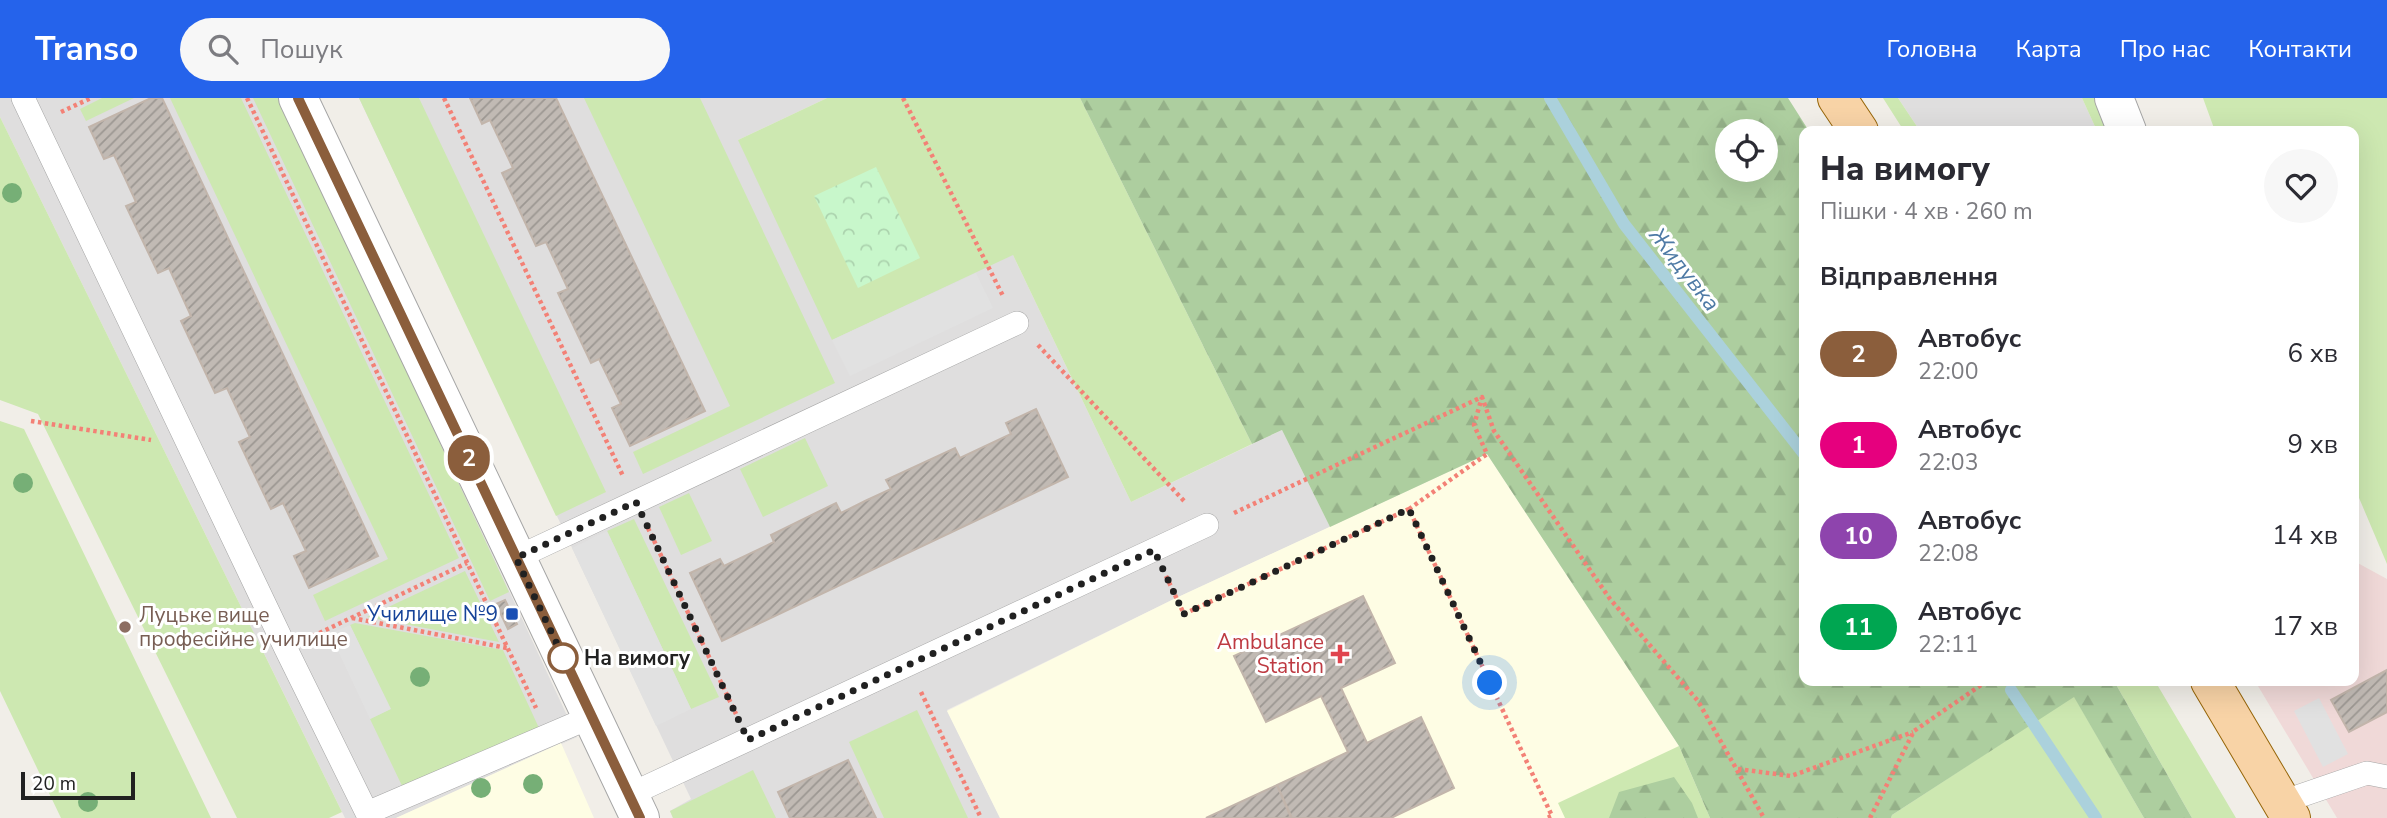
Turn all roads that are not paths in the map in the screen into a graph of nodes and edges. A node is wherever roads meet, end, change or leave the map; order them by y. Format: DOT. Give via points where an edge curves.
graph roads {
  1 [pos="23,98"];
  2 [pos="298,98"];
  3 [pos="1837,98"];
  4 [pos="2114,98"];
  5 [pos="1856,126"];
  6 [pos="2125,126"];
  7 [pos="1017,323"];
  8 [pos="1208,525"];
  9 [pos="516,558"];
  10 [pos="2213,686"];
  11 [pos="591,717"];
  12 [pos="2387,777"];
  13 [pos="634,807"];
  14 [pos="2287,810"];
  1 -- 11 [label="lane" via="367,813"];
  2 -- 9 [label="street"];
  3 -- 5 [label="main road"];
  4 -- 6 [label="street"];
  7 -- 9 [label="lane"];
  8 -- 13 [label="lane" via="748,740"];
  9 -- 11 [label="street"];
  10 -- 14 [label="main road"];
  11 -- 13 [label="street"];
  12 -- 14 [label="lane" via="2367,773"];
}
